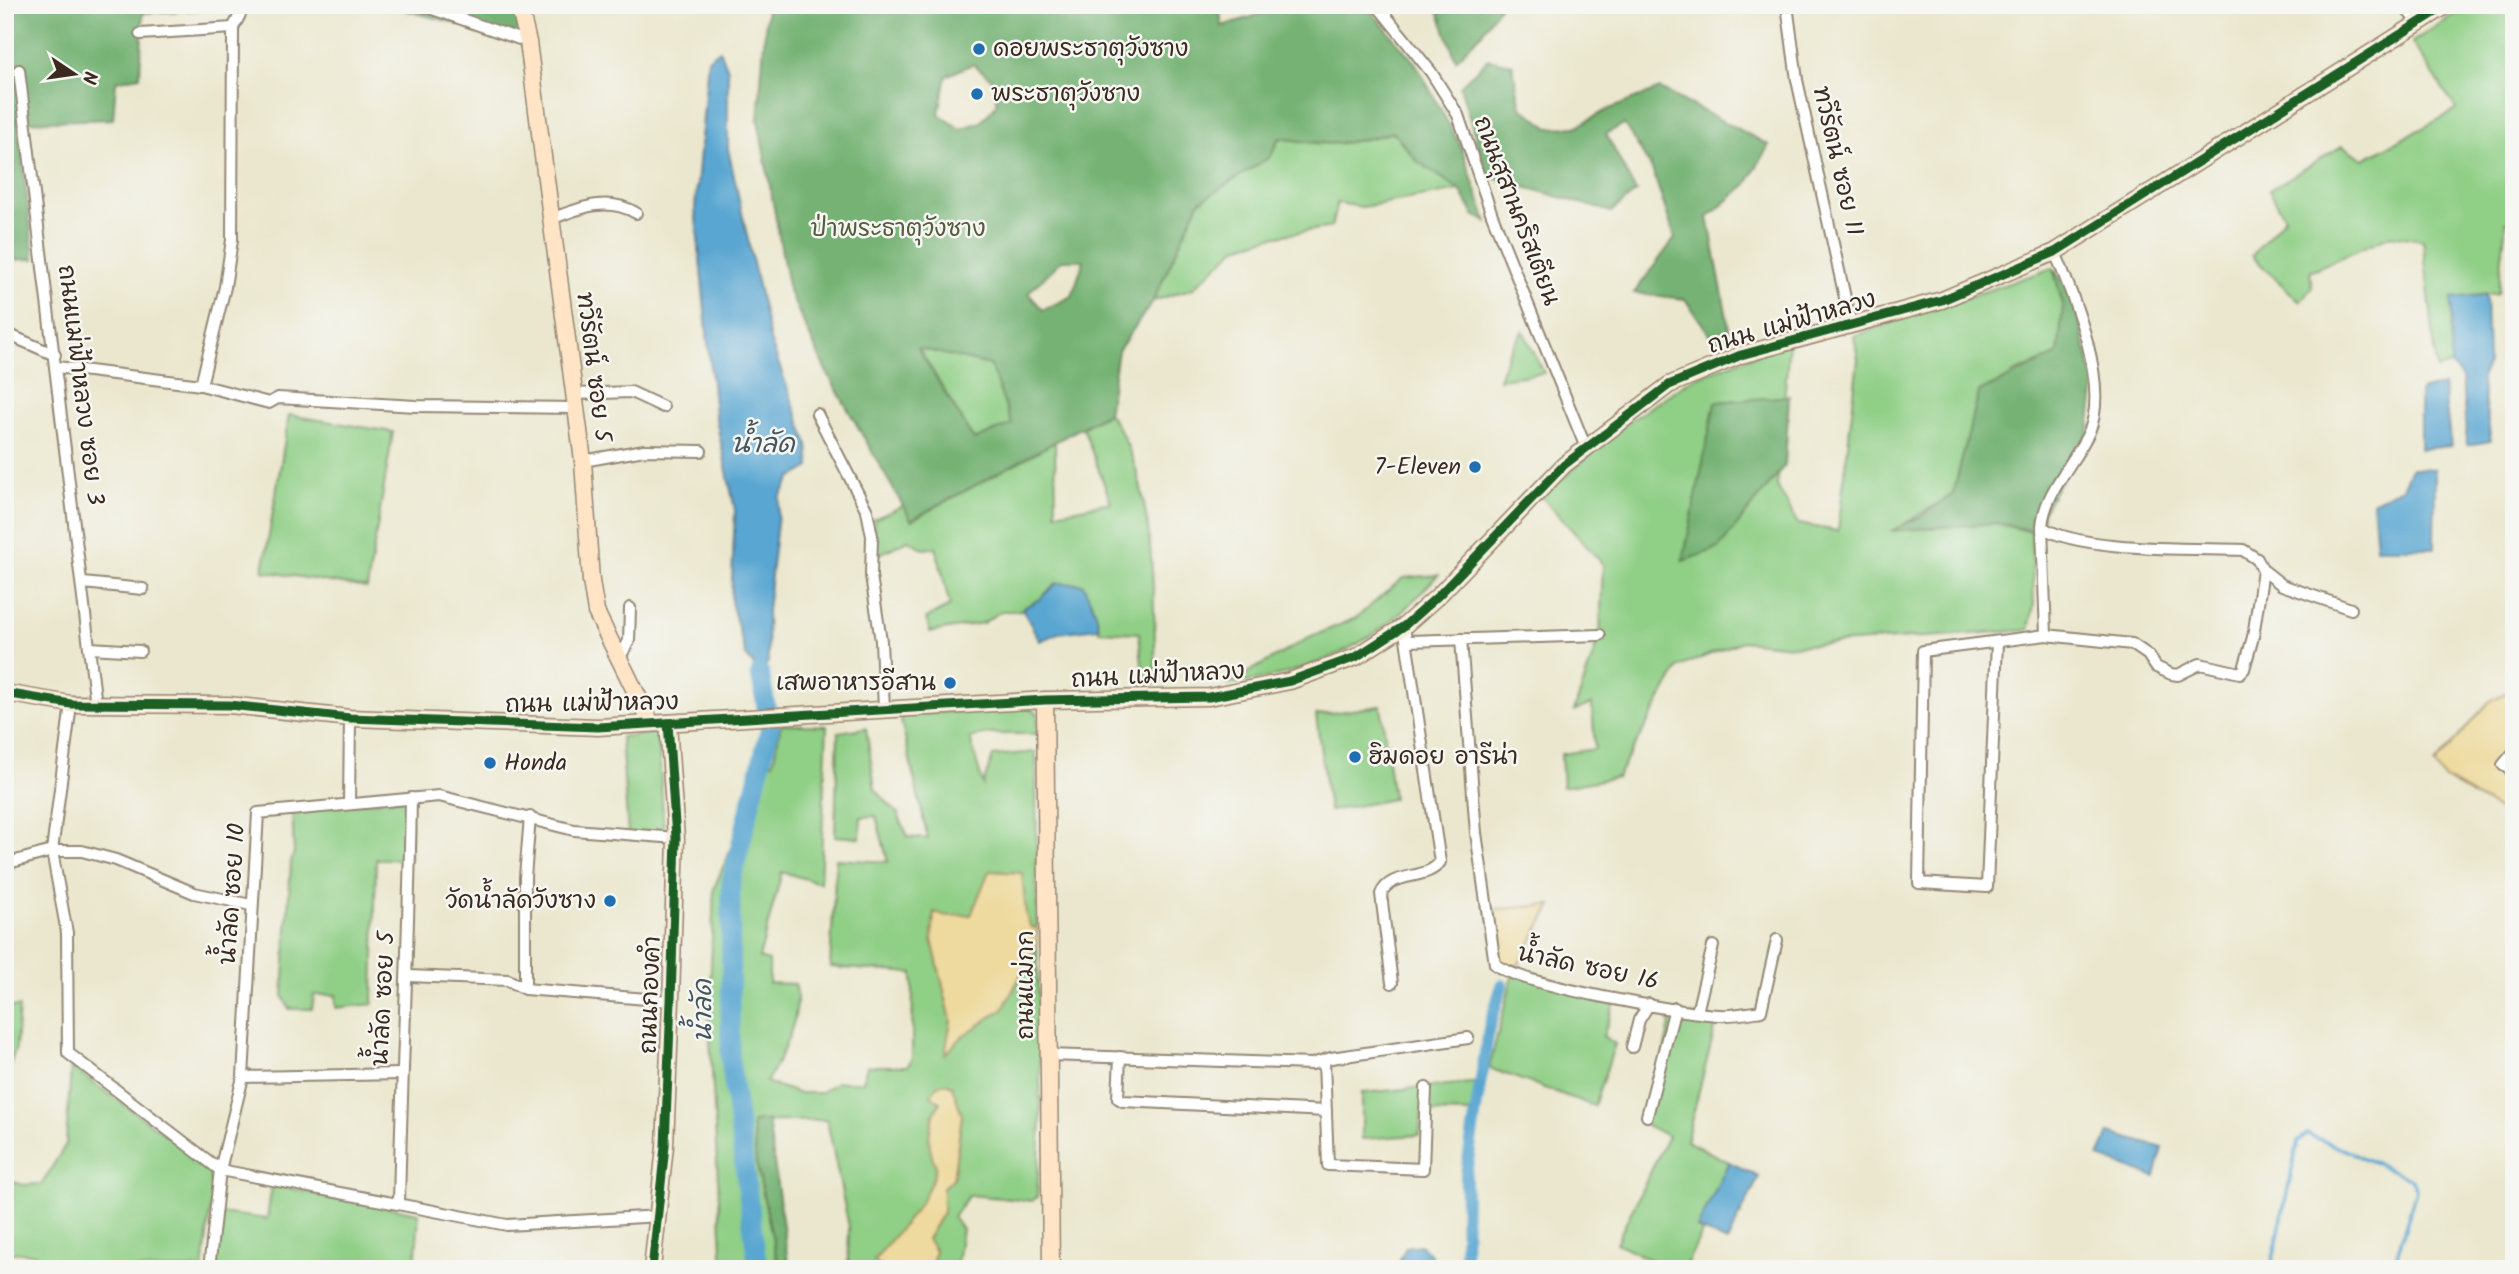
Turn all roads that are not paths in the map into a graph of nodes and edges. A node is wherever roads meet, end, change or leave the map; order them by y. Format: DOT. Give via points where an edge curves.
graph roads {
  1 [pos="245,5"];
  2 [pos="421,5"];
  3 [pos="519,5"];
  4 [pos="1377,5"];
  5 [pos="1787,5"];
  6 [pos="2402,5"];
  7 [pos="2447,5"];
  8 [pos="2420,24"];
  9 [pos="233,28"];
  10 [pos="140,34"];
  11 [pos="528,42"];
  12 [pos="19,70"];
  13 [pos="636,213"];
  14 [pos="551,219"];
  15 [pos="2055,252"];
  16 [pos="1852,325"];
  17 [pos="5,333"];
  18 [pos="56,361"];
  19 [pos="201,385"];
  20 [pos="575,401"];
  21 [pos="663,407"];
  22 [pos="817,414"];
  23 [pos="1586,447"];
  24 [pos="701,451"];
  25 [pos="583,461"];
  26 [pos="2042,527"];
  27 [pos="2263,570"];
  28 [pos="83,583"];
  29 [pos="143,589"];
  30 [pos="630,608"];
  31 [pos="2351,609"];
  32 [pos="1406,634"];
  33 [pos="1600,635"];
  34 [pos="2046,635"];
  35 [pos="1461,639"];
  36 [pos="1997,642"];
  37 [pos="90,648"];
  38 [pos="140,651"];
  39 [pos="619,659"];
  40 [pos="5,693"];
  41 [pos="1045,700"];
  42 [pos="71,704"];
  43 [pos="96,705"];
  44 [pos="884,709"];
  45 [pos="350,718"];
  46 [pos="660,723"];
  47 [pos="2514,752"];
  48 [pos="2514,772"];
  49 [pos="411,798"];
  50 [pos="349,804"];
  51 [pos="530,817"];
  52 [pos="676,838"];
  53 [pos="52,851"];
  54 [pos="5,864"];
  55 [pos="251,905"];
  56 [pos="1777,940"];
  57 [pos="1713,946"];
  58 [pos="408,976"];
  59 [pos="1392,983"];
  60 [pos="525,989"];
  61 [pos="671,1001"];
  62 [pos="1649,1004"];
  63 [pos="1675,1008"];
  64 [pos="1698,1012"];
  65 [pos="1468,1038"];
  66 [pos="1632,1046"];
  67 [pos="1049,1055"];
  68 [pos="1119,1057"];
  69 [pos="1324,1062"];
  70 [pos="402,1074"];
  71 [pos="243,1077"];
  72 [pos="1426,1088"];
  73 [pos="1326,1111"];
  74 [pos="1647,1116"];
  75 [pos="220,1170"];
  76 [pos="399,1203"];
  77 [pos="660,1216"];
  78 [pos="209,1269"];
  79 [pos="652,1269"];
  80 [pos="1051,1269"];
  1 -- 9 [label="street"];
  2 -- 11 [label="street"];
  3 -- 11 [label="street, ทวีรัตน์ ซอย 5"];
  4 -- 23 [label="street, ถนนสุสานคริสเตียน" via="1431,72 1458,115 1492,215"];
  5 -- 16 [label="street, ทวีรัตน์ ซอย 11" via="1797,80"];
  6 -- 8 [label="street"];
  7 -- 8 [label="street, ถนน แม่ฟ้าหลวง"];
  8 -- 15 [label="street, ถนน แม่ฟ้าหลวง"];
  9 -- 10 [label="street"];
  9 -- 19 [label="street" via="232,240"];
  11 -- 14 [label="street, ทวีรัตน์ ซอย 5"];
  12 -- 18 [label="street, ถนนแม่ฟ้าหลวง ซอย 3"];
  13 -- 14 [label="street" via="620,206 591,204"];
  14 -- 20 [label="street, ทวีรัตน์ ซอย 5"];
  15 -- 16 [label="street, ถนน แม่ฟ้าหลวง" via="1961,294"];
  15 -- 26 [label="street" via="2072,294 2095,383 2095,408 2089,431 2043,511"];
  16 -- 23 [label="street, ถนน แม่ฟ้าหลวง" via="1690,374 1648,398"];
  17 -- 18 [label="street"];
  18 -- 19 [label="street"];
  18 -- 28 [label="street, ถนนแม่ฟ้าหลวง ซอย 3"];
  19 -- 20 [label="street" via="269,403 278,398 416,406"];
  20 -- 21 [label="street" via="631,392"];
  20 -- 25 [label="street, ทวีรัตน์ ซอย 5"];
  22 -- 44 [label="street" via="867,510"];
  23 -- 32 [label="street, ถนน แม่ฟ้าหลวง" via="1536,492"];
  24 -- 25 [label="street" via="644,450"];
  25 -- 39 [label="street, ทวีรัตน์ ซอย 5" via="594,602"];
  26 -- 27 [label="street" via="2064,538 2167,549 2243,550 2257,559"];
  26 -- 34 [label="street"];
  27 -- 31 [label="street" via="2282,585"];
  27 -- 34 [label="street" via="2253,637 2240,673 2200,664 2171,674 2156,667 2132,644"];
  28 -- 29 [label="street"];
  28 -- 37 [label="street, ถนนแม่ฟ้าหลวง ซอย 3"];
  30 -- 39 [label="street" via="629,641"];
  32 -- 35 [label="street"];
  32 -- 41 [label="street, ถนน แม่ฟ้าหลวง" via="1315,674 1261,689 1187,698"];
  32 -- 59 [label="street" via="1440,862 1434,869 1390,883 1381,894"];
  33 -- 35 [label="street"];
  34 -- 36 [label="street"];
  35 -- 62 [label="street, น้ำลัด ซอย 16" via="1476,833 1495,964 1513,974"];
  36 -- 36 [label="street" via="1923,652 1919,883 1987,887"];
  37 -- 38 [label="street"];
  37 -- 43 [label="street, ถนนแม่ฟ้าหลวง ซอย 3"];
  39 -- 46 [label="street, ทวีรัตน์ ซอย 5"];
  40 -- 42 [label="street, ถนน แม่ฟ้าหลวง"];
  41 -- 44 [label="street, ถนน แม่ฟ้าหลวง"];
  41 -- 67 [label="street, ถนนแม่กก"];
  42 -- 43 [label="street, ถนน แม่ฟ้าหลวง"];
  42 -- 53 [label="street"];
  43 -- 45 [label="street, ถนน แม่ฟ้าหลวง" via="229,705"];
  44 -- 46 [label="street, ถนน แม่ฟ้าหลวง"];
  45 -- 46 [label="street, ถนน แม่ฟ้าหลวง" via="573,727"];
  45 -- 50 [label="street"];
  46 -- 52 [label="street, ถนนกองคำ"];
  47 -- 48 [label="street" via="2503,765"];
  49 -- 50 [label="street, น้ำลัด ซอย 10"];
  49 -- 51 [label="street, น้ำลัด ซอย 10" via="439,796"];
  49 -- 58 [label="street, น้ำลัด ซอย 5"];
  50 -- 55 [label="street, น้ำลัด ซอย 10" via="258,813"];
  51 -- 52 [label="street, น้ำลัด ซอย 10" via="573,830"];
  51 -- 60 [label="street"];
  52 -- 61 [label="street, ถนนกองคำ"];
  53 -- 54 [label="street"];
  53 -- 55 [label="street" via="82,851 116,860 194,893"];
  53 -- 75 [label="street" via="67,933 68,1053"];
  55 -- 71 [label="street, น้ำลัด ซอย 10"];
  56 -- 64 [label="street, น้ำลัด ซอย 16" via="1761,1011"];
  57 -- 64 [label="street"];
  58 -- 60 [label="street" via="508,980"];
  58 -- 70 [label="street, น้ำลัด ซอย 5"];
  60 -- 61 [label="street"];
  61 -- 77 [label="street, ถนนกองคำ"];
  62 -- 63 [label="street, น้ำลัด ซอย 16"];
  62 -- 66 [label="street"];
  63 -- 64 [label="street, น้ำลัด ซอย 16"];
  63 -- 74 [label="street"];
  65 -- 69 [label="street"];
  67 -- 68 [label="street"];
  67 -- 80 [label="street, ถนนแม่กก"];
  68 -- 69 [label="street"];
  68 -- 73 [label="street" via="1118,1098 1123,1101"];
  69 -- 73 [label="street"];
  70 -- 71 [label="street"];
  70 -- 76 [label="street, น้ำลัด ซอย 5"];
  71 -- 75 [label="street, น้ำลัด ซอย 10"];
  72 -- 73 [label="street" via="1423,1169 1328,1165"];
  75 -- 76 [label="street"];
  75 -- 78 [label="street, น้ำลัด ซอย 10"];
  76 -- 77 [label="street" via="507,1225"];
  77 -- 79 [label="street, ถนนกองคำ"];
}
